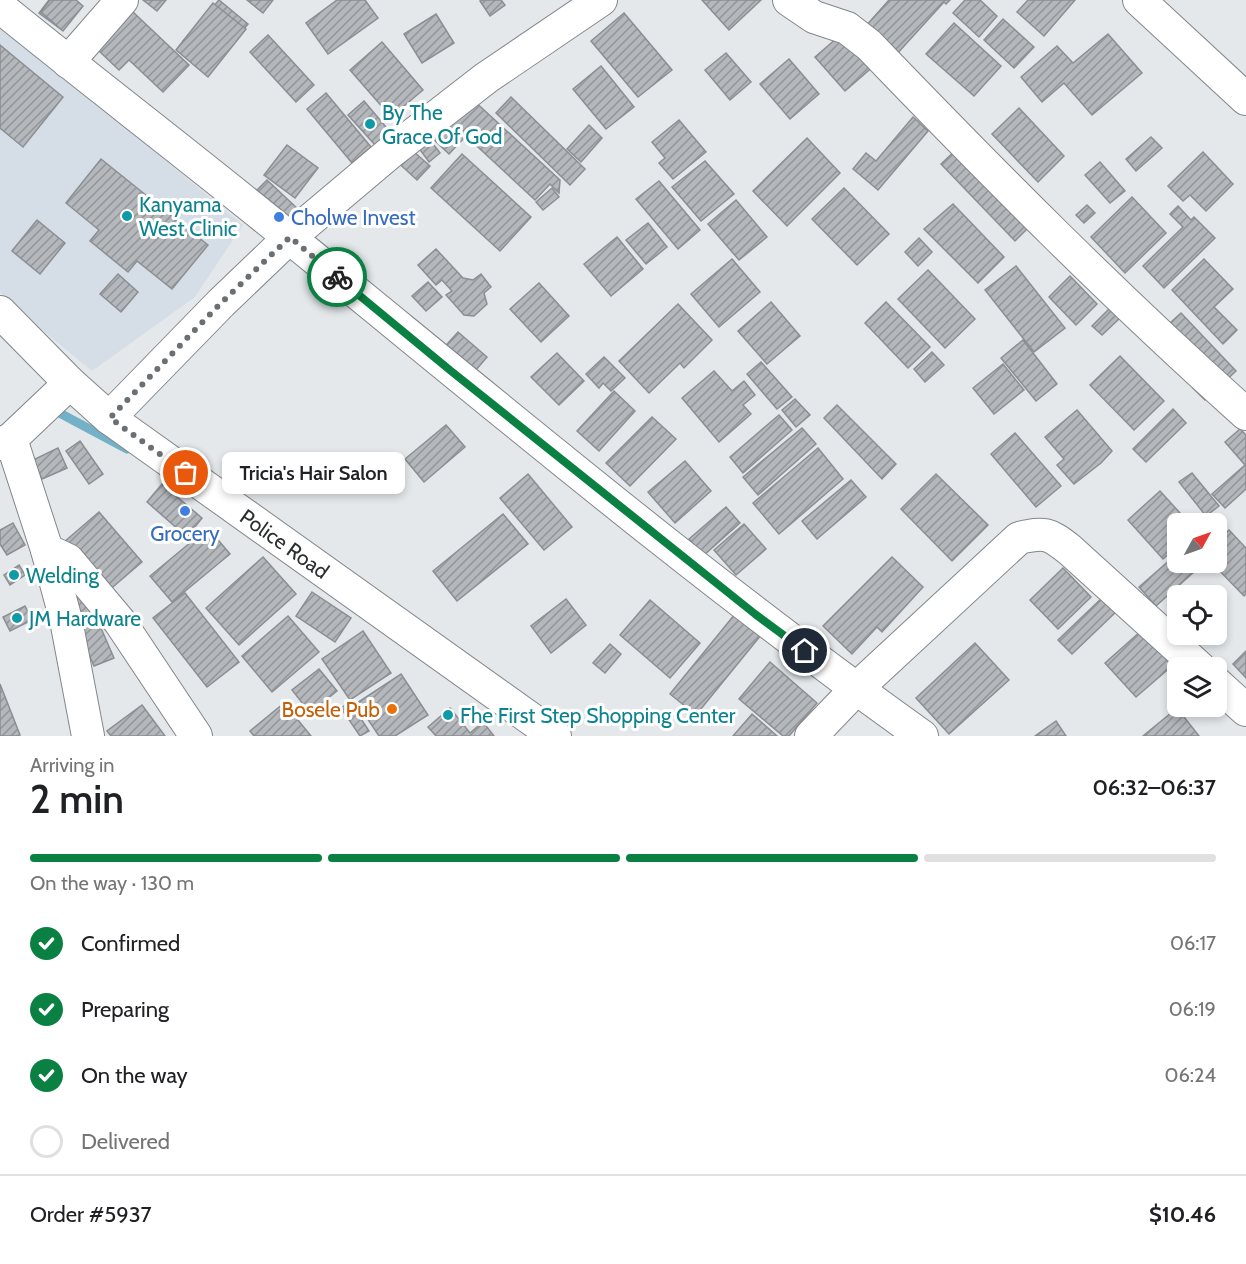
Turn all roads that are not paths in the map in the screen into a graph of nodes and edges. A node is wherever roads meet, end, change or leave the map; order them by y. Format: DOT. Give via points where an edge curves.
graph roads {
  1 [pos="122,0"];
  2 [pos="789,0"];
  3 [pos="1139,0"];
  4 [pos="586,4"];
  5 [pos="0,7"];
  6 [pos="68,62"];
  7 [pos="1246,99"];
  8 [pos="290,237"];
  9 [pos="0,312"];
  10 [pos="70,383"];
  11 [pos="1246,414"];
  12 [pos="110,418"];
  13 [pos="6,442"];
  14 [pos="47,550"];
  15 [pos="1188,657"];
  16 [pos="856,689"];
  17 [pos="1227,693"];
  18 [pos="1246,710"];
  19 [pos="88,736"];
  20 [pos="196,736"];
  21 [pos="555,736"];
  22 [pos="811,736"];
  23 [pos="922,736"];
  1 -- 6 [label="street"];
  2 -- 11 [label="street" via="814,17 847,28 869,45 1065,246"];
  3 -- 7 [label="street"];
  4 -- 8 [label="street" via="392,151"];
  5 -- 6 [label="street"];
  6 -- 8 [label="street"];
  8 -- 12 [label="street"];
  8 -- 16 [label="street" via="451,371"];
  9 -- 10 [label="street, Police Road"];
  10 -- 12 [label="street, Police Road"];
  10 -- 13 [label="street"];
  12 -- 21 [label="street, Police Road"];
  13 -- 14 [label="street"];
  14 -- 19 [label="street" via="66,620"];
  14 -- 20 [label="street" via="68,561 120,622"];
  15 -- 16 [label="street" via="1070,550 1054,537 1037,534 1019,538"];
  16 -- 22 [label="street"];
  16 -- 23 [label="street"];
  17 -- 18 [label="street"];
}
